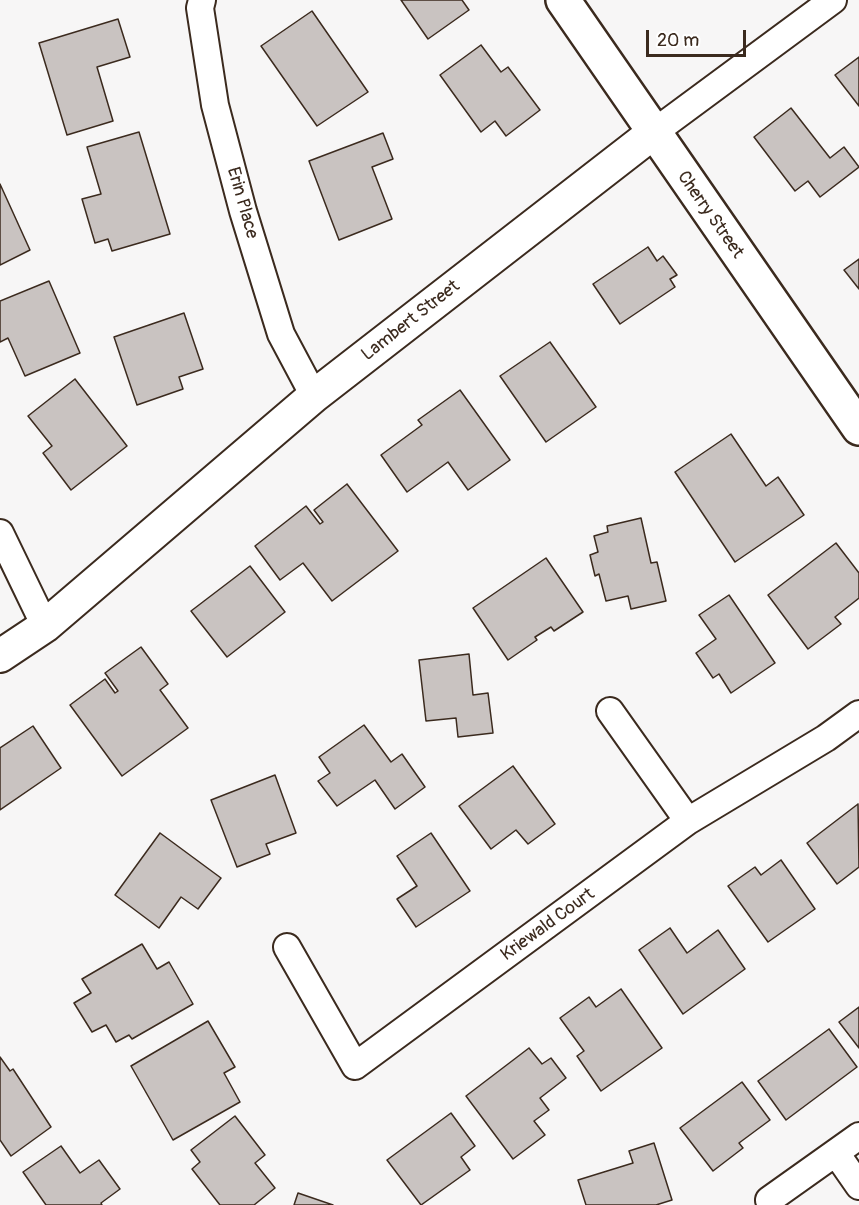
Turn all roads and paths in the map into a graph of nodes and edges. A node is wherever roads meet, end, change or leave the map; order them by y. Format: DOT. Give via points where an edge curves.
graph roads {
  1 [pos="202,0"];
  2 [pos="563,0"];
  3 [pos="833,0"];
  4 [pos="653,133"];
  5 [pos="314,396"];
  6 [pos="859,428"];
  7 [pos="0,533"];
  8 [pos="45,626"];
  9 [pos="0,656"];
  10 [pos="610,711"];
  11 [pos="859,714"];
  12 [pos="688,821"];
  13 [pos="286,947"];
  14 [pos="859,1136"];
  15 [pos="836,1153"];
  16 [pos="859,1186"];
  17 [pos="769,1200"];
  1 -- 5 [label="street, Erin Place" via="215,105 243,211 280,334"];
  2 -- 4 [label="main road, Cherry Street"];
  3 -- 4 [label="street, Lambert Street"];
  4 -- 5 [label="street, Lambert Street"];
  4 -- 6 [label="main road, Cherry Street"];
  5 -- 8 [label="street, Lambert Street"];
  7 -- 8 [label="street"];
  8 -- 9 [label="street, Lambert Street"];
  10 -- 12 [label="street"];
  11 -- 12 [label="street, Kriewald Court"];
  12 -- 13 [label="street, Kriewald Court" via="355,1066"];
  14 -- 15 [label="street"];
  15 -- 16 [label="street"];
  15 -- 17 [label="street"];
}
